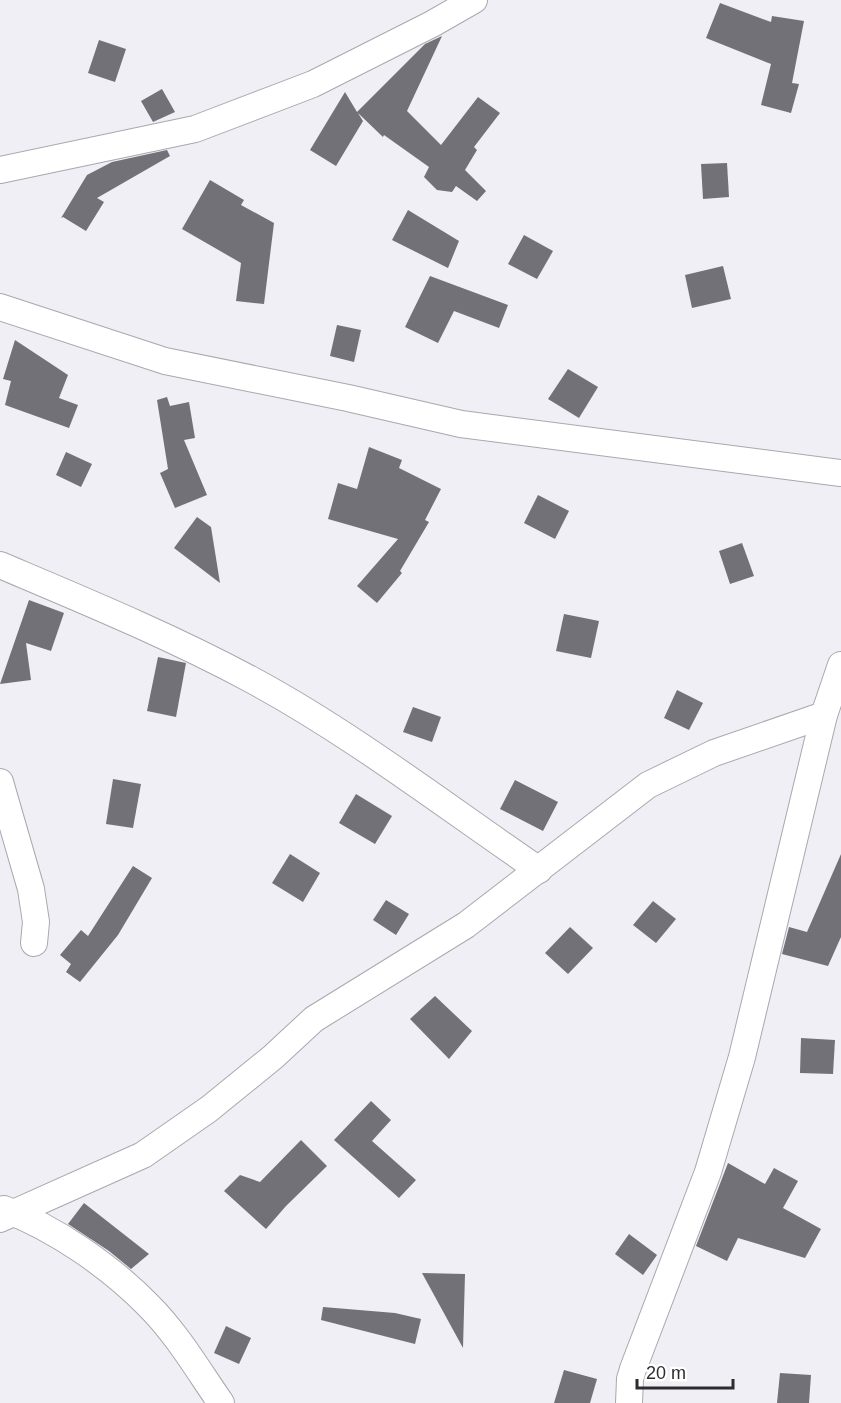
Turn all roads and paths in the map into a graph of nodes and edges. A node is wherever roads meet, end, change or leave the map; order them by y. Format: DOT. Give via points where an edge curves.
graph roads {
  1 [pos="474,0"];
  2 [pos="0,170"];
  3 [pos="0,307"];
  4 [pos="841,473"];
  5 [pos="0,565"];
  6 [pos="841,664"];
  7 [pos="824,715"];
  8 [pos="0,782"];
  9 [pos="540,870"];
  10 [pos="34,943"];
  11 [pos="5,1213"];
  12 [pos="221,1403"];
  13 [pos="629,1403"];
  1 -- 2 [label="street" via="314,84 195,129"];
  3 -- 4 [label="street" via="165,361 461,424"];
  5 -- 9 [label="street" via="138,624 252,680 339,733"];
  6 -- 7 [label="street"];
  7 -- 9 [label="street" via="714,753 648,785"];
  7 -- 13 [label="street" via="742,1057 708,1172 633,1369"];
  8 -- 10 [label="street" via="33,898"];
  9 -- 11 [label="street" via="466,925 314,1019 210,1109 143,1155"];
  11 -- 12 [label="street" via="72,1245 120,1279 173,1335"];
}
